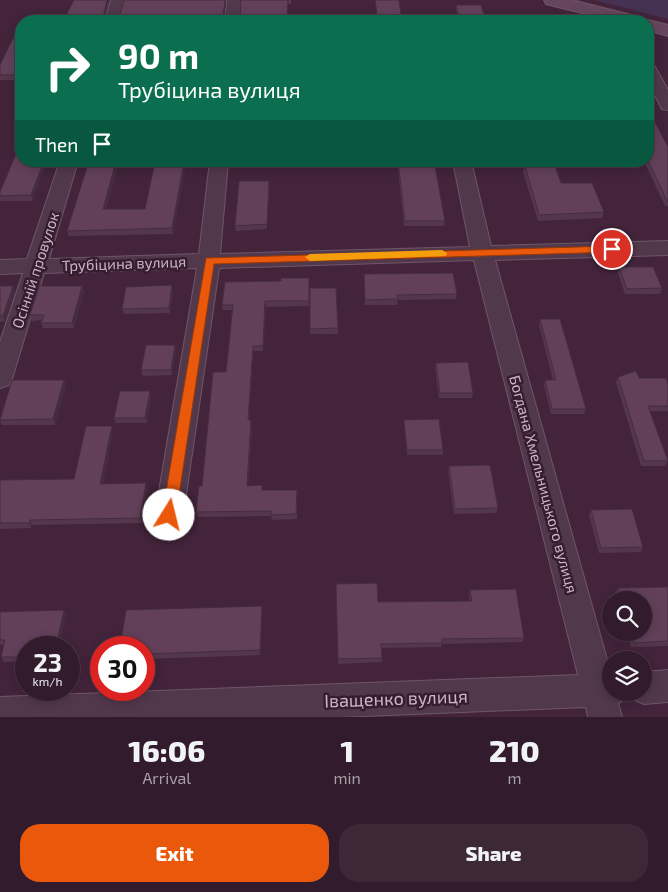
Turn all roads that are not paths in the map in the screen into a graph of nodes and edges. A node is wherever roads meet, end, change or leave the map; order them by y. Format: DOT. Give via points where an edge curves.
graph roads {
  1 [pos="118,0"];
  2 [pos="234,0"];
  3 [pos="552,0"];
  4 [pos="114,15"];
  5 [pos="233,15"];
  6 [pos="606,15"];
  7 [pos="654,27"];
  8 [pos="668,31"];
  9 [pos="654,79"];
  10 [pos="668,105"];
  11 [pos="67,167"];
  12 [pos="217,167"];
  13 [pos="463,167"];
  14 [pos="668,248"];
  15 [pos="482,252"];
  16 [pos="209,261"];
  17 [pos="36,266"];
  18 [pos="0,267"];
  19 [pos="0,379"];
  20 [pos="169,515"];
  21 [pos="668,686"];
  22 [pos="652,687"];
  23 [pos="602,688"];
  24 [pos="602,699"];
  25 [pos="0,714"];
  1 -- 4 [label="street"];
  2 -- 5 [label="street"];
  3 -- 6 [label="street"];
  7 -- 8 [label="street"];
  9 -- 10 [label="street"];
  11 -- 17 [label="street, Осінній провулок"];
  12 -- 16 [label="street"];
  13 -- 15 [label="street, Богдана Хмельницького вулиця"];
  14 -- 15 [label="street, Трубіцина вулиця"];
  15 -- 16 [label="street, Трубіцина вулиця"];
  15 -- 23 [label="street, Богдана Хмельницького вулиця"];
  16 -- 17 [label="street, Трубіцина вулиця"];
  16 -- 20 [label="street"];
  17 -- 18 [label="street, Трубіцина вулиця"];
  17 -- 19 [label="street, Осінній провулок"];
  21 -- 22 [label="street"];
  24 -- 25 [label="street, Іващенко вулиця"];
}
